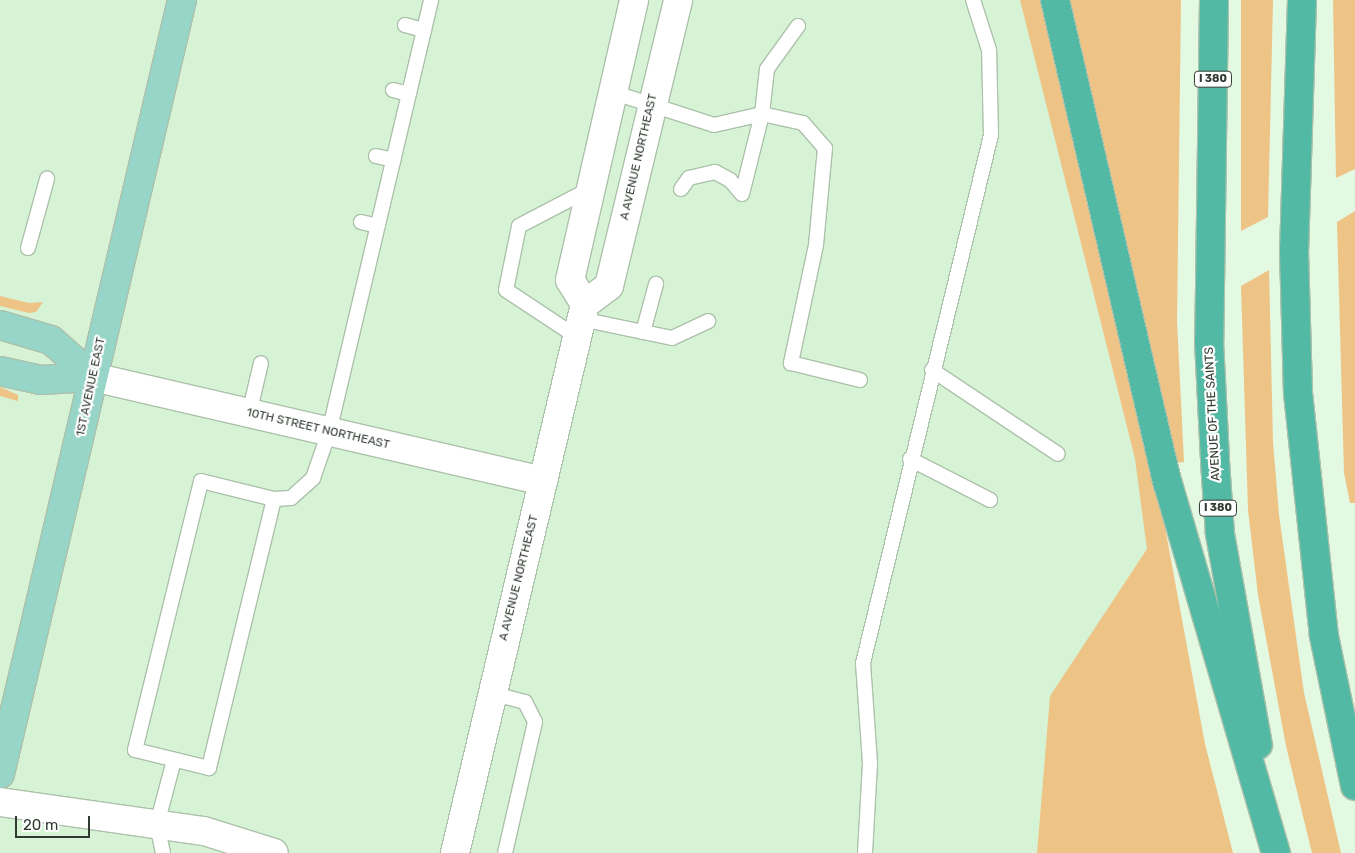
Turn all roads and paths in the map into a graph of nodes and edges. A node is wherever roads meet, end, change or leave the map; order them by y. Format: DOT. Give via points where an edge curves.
graph roads {
  1 [pos="182,0"];
  2 [pos="431,0"];
  3 [pos="634,0"];
  4 [pos="678,0"];
  5 [pos="973,0"];
  6 [pos="1055,0"];
  7 [pos="1214,0"];
  8 [pos="1302,0"];
  9 [pos="405,25"];
  10 [pos="798,26"];
  11 [pos="424,30"];
  12 [pos="393,90"];
  13 [pos="612,92"];
  14 [pos="409,94"];
  15 [pos="651,106"];
  16 [pos="762,114"];
  17 [pos="376,156"];
  18 [pos="394,160"];
  19 [pos="47,179"];
  20 [pos="591,188"];
  21 [pos="681,189"];
  22 [pos="361,222"];
  23 [pos="378,226"];
  24 [pos="28,248"];
  25 [pos="656,284"];
  26 [pos="581,320"];
  27 [pos="708,321"];
  28 [pos="0,325"];
  29 [pos="644,332"];
  30 [pos="261,363"];
  31 [pos="932,370"];
  32 [pos="0,371"];
  33 [pos="93,378"];
  34 [pos="860,380"];
  35 [pos="249,414"];
  36 [pos="329,432"];
  37 [pos="1058,454"];
  38 [pos="910,459"];
  39 [pos="543,481"];
  40 [pos="274,499"];
  41 [pos="990,500"];
  42 [pos="491,692"];
  43 [pos="174,760"];
  44 [pos="0,774"];
  45 [pos="1355,786"];
  46 [pos="0,802"];
  47 [pos="157,824"];
  48 [pos="163,853"];
  49 [pos="274,853"];
  50 [pos="455,853"];
  51 [pos="505,853"];
  52 [pos="866,853"];
  53 [pos="1276,853"];
  1 -- 33 [label="main road, 1ST AVENUE EAST"];
  2 -- 11 [label="lane"];
  3 -- 13 [label="street"];
  4 -- 15 [label="street, A AVENUE NORTHEAST"];
  5 -- 31 [label="lane" via="989,50 991,135"];
  6 -- 53 [label="highway" via="1168,484"];
  7 -- 53 [label="highway, AVENUE OF THE SAINTS / I 380" via="1209,341 1220,534"];
  8 -- 45 [label="highway" via="1294,250 1298,393 1324,636"];
  9 -- 11 [label="lane"];
  10 -- 16 [label="lane" via="767,69"];
  11 -- 14 [label="lane"];
  12 -- 14 [label="lane"];
  13 -- 15 [label="lane"];
  13 -- 20 [label="street"];
  14 -- 18 [label="lane"];
  15 -- 16 [label="lane" via="714,125"];
  15 -- 26 [label="street, A AVENUE NORTHEAST" via="608,286"];
  16 -- 21 [label="lane" via="742,194 730,180 715,172 690,178"];
  16 -- 34 [label="lane" via="803,123 826,148 816,246 791,363"];
  17 -- 18 [label="lane"];
  18 -- 23 [label="lane"];
  19 -- 24 [label="lane"];
  20 -- 26 [label="street" via="570,280"];
  20 -- 26 [label="lane" via="519,226 506,290"];
  22 -- 23 [label="lane"];
  23 -- 36 [label="lane"];
  25 -- 29 [label="lane"];
  26 -- 29 [label="lane"];
  26 -- 39 [label="street, A AVENUE NORTHEAST"];
  27 -- 29 [label="lane" via="672,338"];
  28 -- 33 [label="main road" via="51,340"];
  30 -- 35 [label="lane"];
  31 -- 37 [label="lane"];
  31 -- 38 [label="lane"];
  32 -- 33 [label="main road" via="41,380"];
  33 -- 35 [label="street, 10TH STREET NORTHEAST"];
  33 -- 44 [label="main road, 1ST AVENUE EAST"];
  35 -- 36 [label="street, 10TH STREET NORTHEAST"];
  36 -- 39 [label="street, 10TH STREET NORTHEAST"];
  36 -- 40 [label="lane" via="313,478 291,498"];
  38 -- 41 [label="lane"];
  38 -- 52 [label="lane" via="864,663 870,763"];
  39 -- 42 [label="street, A AVENUE NORTHEAST"];
  40 -- 43 [label="lane" via="209,768"];
  40 -- 43 [label="lane" via="201,481 135,750"];
  42 -- 50 [label="street, A AVENUE NORTHEAST"];
  42 -- 51 [label="lane" via="525,702 535,722"];
  43 -- 47 [label="lane"];
  46 -- 47 [label="street"];
  47 -- 48 [label="lane"];
  47 -- 49 [label="street" via="204,831"];
}
